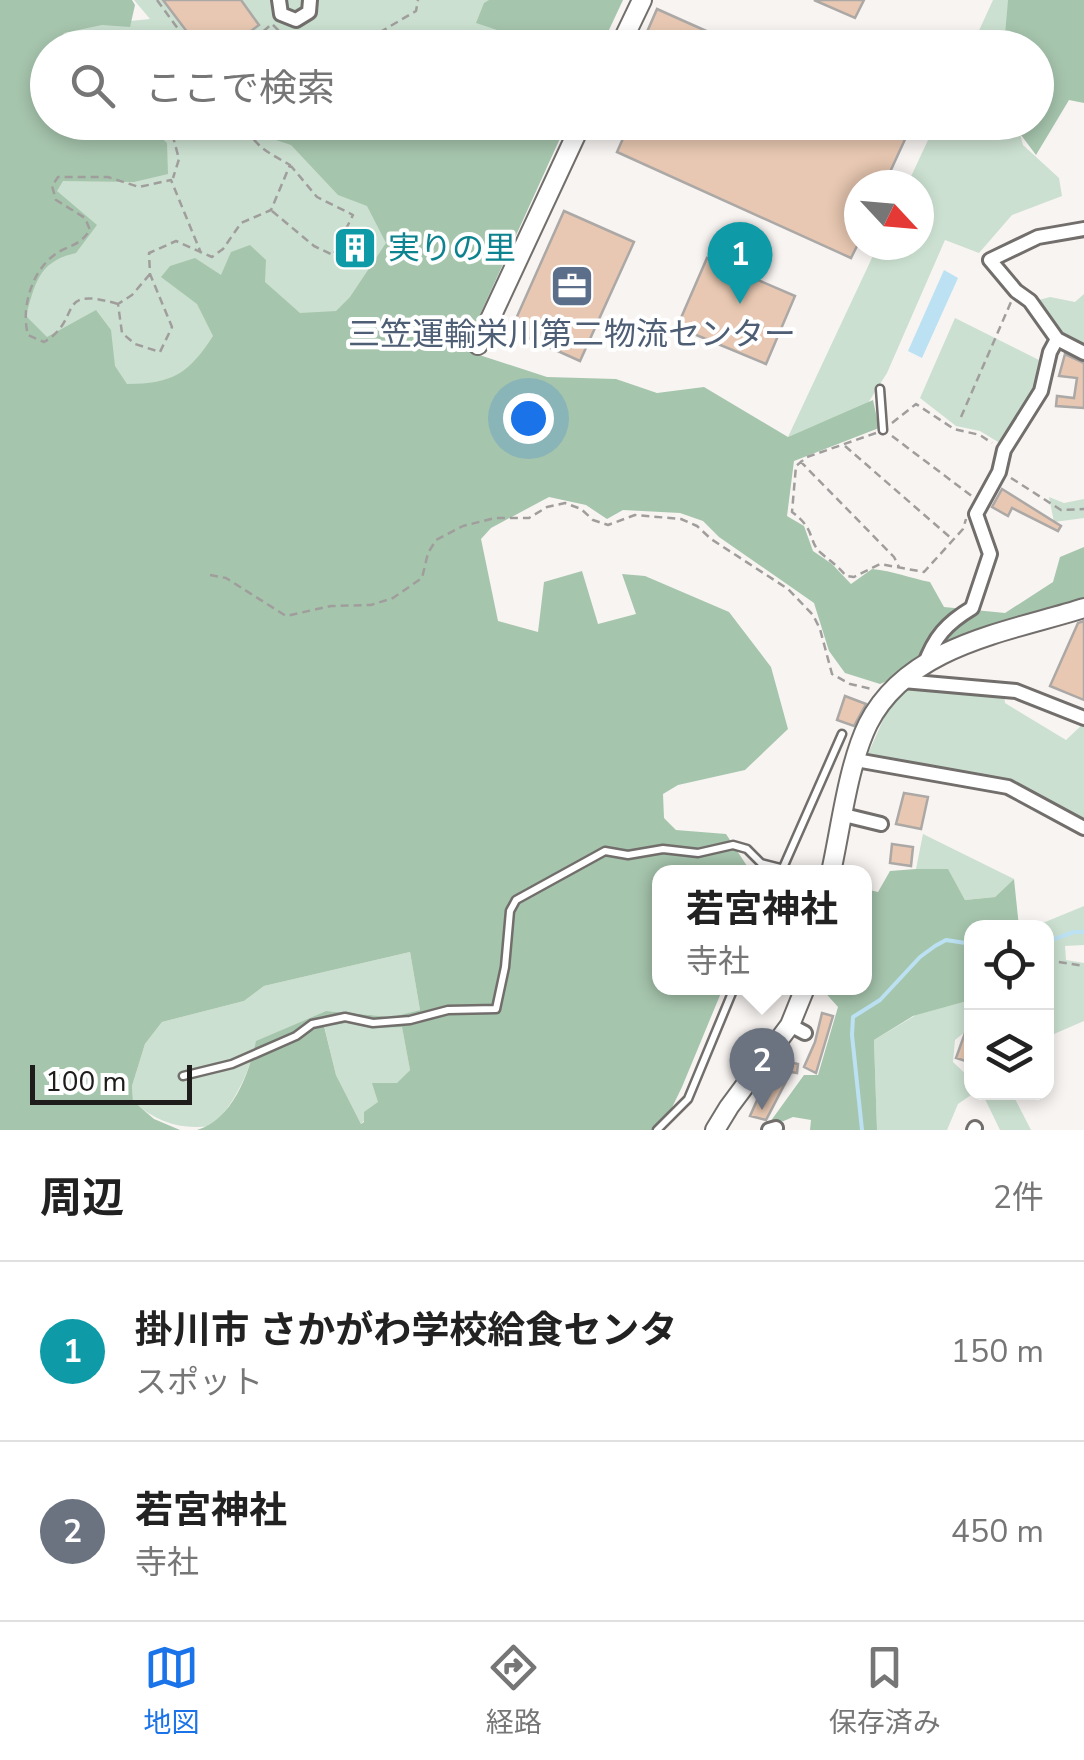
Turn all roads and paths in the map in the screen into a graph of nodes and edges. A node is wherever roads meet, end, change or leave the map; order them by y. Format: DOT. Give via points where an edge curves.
graph roads {
  1 [pos="157,0"];
  2 [pos="278,0"];
  3 [pos="310,0"];
  4 [pos="418,0"];
  5 [pos="642,0"];
  6 [pos="179,30"];
  7 [pos="384,30"];
  8 [pos="627,30"];
  9 [pos="174,140"];
  10 [pos="256,140"];
  11 [pos="574,140"];
  12 [pos="290,165"];
  13 [pos="171,180"];
  14 [pos="271,210"];
  15 [pos="1084,229"];
  16 [pos="201,253"];
  17 [pos="150,274"];
  18 [pos="1016,291"];
  19 [pos="118,304"];
  20 [pos="1057,339"];
  21 [pos="478,345"];
  22 [pos="1084,353"];
  23 [pos="880,389"];
  24 [pos="962,417"];
  25 [pos="884,430"];
  26 [pos="844,446"];
  27 [pos="1004,450"];
  28 [pos="800,461"];
  29 [pos="999,472"];
  30 [pos="974,498"];
  31 [pos="1084,509"];
  32 [pos="968,510"];
  33 [pos="954,540"];
  34 [pos="899,569"];
  35 [pos="210,575"];
  36 [pos="1084,608"];
  37 [pos="924,666"];
  38 [pos="903,681"];
  39 [pos="888,694"];
  40 [pos="1084,718"];
  41 [pos="842,734"];
  42 [pos="856,760"];
  43 [pos="844,815"];
  44 [pos="881,824"];
  45 [pos="1084,828"];
  46 [pos="768,865"];
  47 [pos="785,865"];
  48 [pos="833,865"];
  49 [pos="1054,961"];
  50 [pos="1084,966"];
  51 [pos="731,995"];
  52 [pos="804,995"];
  53 [pos="183,1076"];
  54 [pos="656,1130"];
  55 [pos="716,1130"];
  1 -- 6 [label="path"];
  2 -- 3 [label="street" via="281,14 296,20 309,12"];
  4 -- 7 [label="path" via="416,11"];
  5 -- 8 [label="street"];
  9 -- 13 [label="path" via="179,158"];
  10 -- 12 [label="path"];
  11 -- 21 [label="street"];
  12 -- 14 [label="path"];
  12 -- 14 [label="path" via="317,197 353,214 333,255"];
  13 -- 16 [label="path"];
  13 -- 19 [label="path" via="139,187 108,177 58,177 52,186 56,200 85,218 90,230 82,243 42,266 28,299 28,335 44,342 55,336 78,300 88,296"];
  14 -- 16 [label="path" via="241,224 212,257"];
  15 -- 18 [label="street" via="1038,237 990,260"];
  16 -- 17 [label="path" via="176,241 158,246 149,254"];
  17 -- 19 [label="path"];
  17 -- 19 [label="path" via="172,327 160,352 122,333"];
  18 -- 20 [label="street"];
  18 -- 24 [label="path"];
  20 -- 22 [label="street"];
  20 -- 27 [label="street" via="1041,390"];
  23 -- 25 [label="lane"];
  25 -- 26 [label="path"];
  25 -- 27 [label="path" via="916,404"];
  25 -- 30 [label="path"];
  26 -- 28 [label="path"];
  26 -- 33 [label="path"];
  27 -- 29 [label="street"];
  28 -- 34 [label="path"];
  28 -- 34 [label="path" via="792,512 811,529 820,553 846,576 880,564"];
  29 -- 31 [label="path" via="1062,510"];
  29 -- 37 [label="street" via="976,514 990,554 972,608 946,622"];
  32 -- 33 [label="path"];
  33 -- 34 [label="path" via="924,572"];
  35 -- 39 [label="path" via="286,616 306,614 394,598 422,578 436,540 463,526 528,518 565,503 608,525 635,515 681,519 788,589 820,629 832,674"];
  36 -- 37 [label="street" via="970,641"];
  37 -- 38 [label="street"];
  38 -- 39 [label="street"];
  38 -- 40 [label="street" via="1016,690"];
  39 -- 42 [label="street"];
  41 -- 47 [label="lane"];
  42 -- 43 [label="street"];
  42 -- 45 [label="street" via="1008,787"];
  43 -- 44 [label="street"];
  43 -- 48 [label="street"];
  46 -- 53 [label="lane" via="733,845 698,853 605,851 516,900 496,1009 312,1024 232,1064"];
  49 -- 50 [label="path"];
  51 -- 54 [label="lane" via="688,1099"];
  52 -- 55 [label="street" via="797,1029 728,1107"];
}
